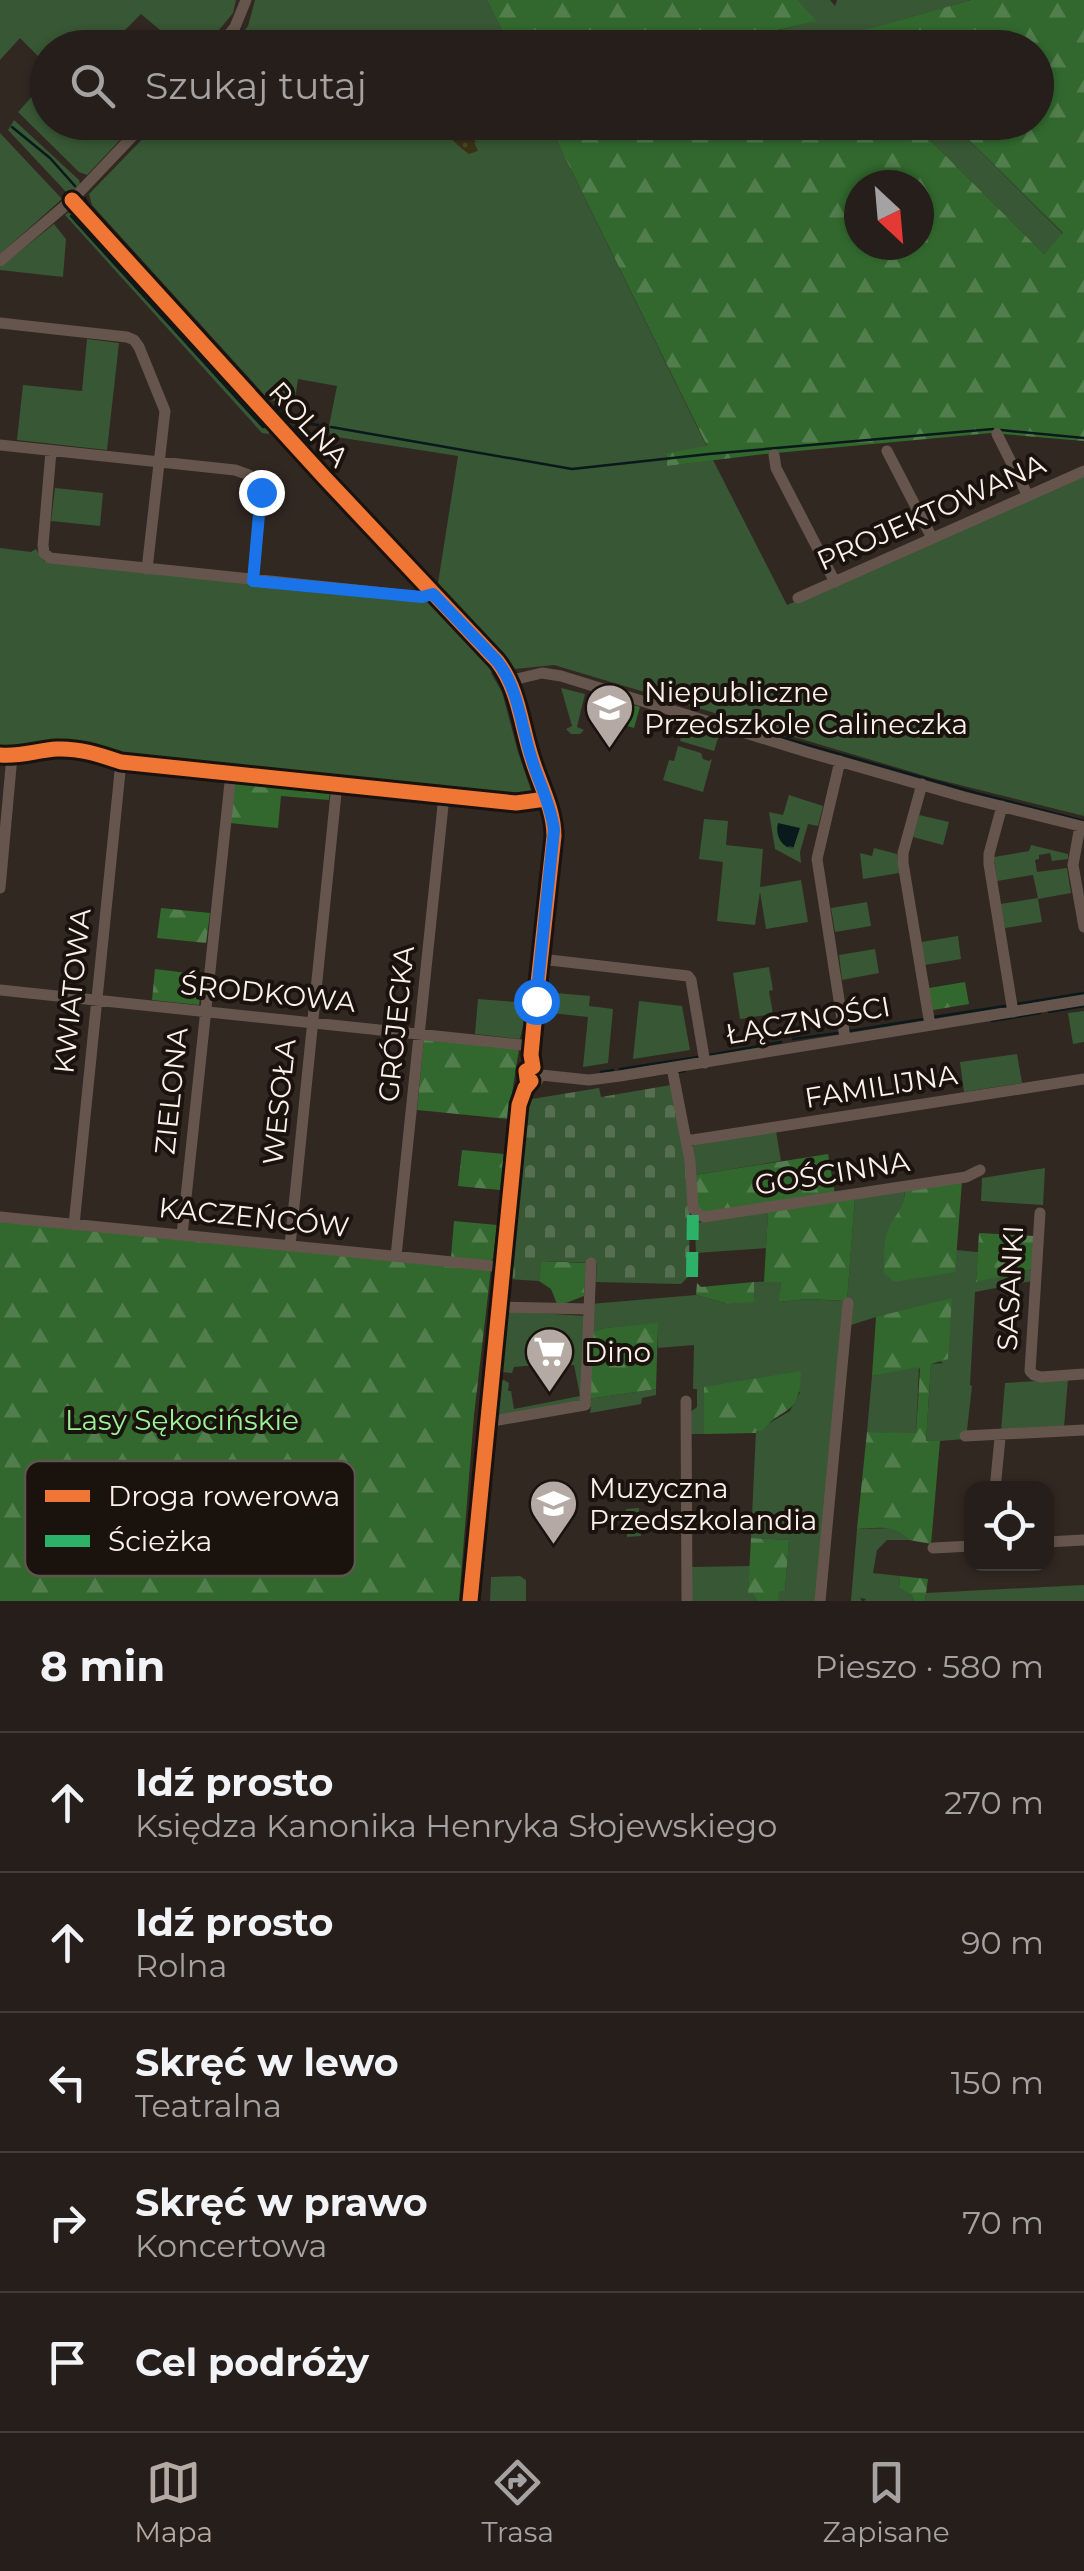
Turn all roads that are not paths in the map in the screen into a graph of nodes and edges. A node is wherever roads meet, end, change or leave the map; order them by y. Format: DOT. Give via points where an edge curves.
graph roads {
  1 [pos="246,0"];
  2 [pos="233,30"];
  3 [pos="129,140"];
  4 [pos="72,200"];
  5 [pos="0,260"];
  6 [pos="0,324"];
  7 [pos="997,434"];
  8 [pos="0,445"];
  9 [pos="51,451"];
  10 [pos="887,451"];
  11 [pos="774,456"];
  12 [pos="160,462"];
  13 [pos="1084,471"];
  14 [pos="1028,496"];
  15 [pos="932,538"];
  16 [pos="148,570"];
  17 [pos="253,581"];
  18 [pos="835,582"];
  19 [pos="433,594"];
  20 [pos="798,598"];
  21 [pos="509,681"];
  22 [pos="12,756"];
  23 [pos="840,761"];
  24 [pos="121,762"];
  25 [pos="231,773"];
  26 [pos="922,784"];
  27 [pos="444,796"];
  28 [pos="546,799"];
  29 [pos="1002,806"];
  30 [pos="1082,827"];
  31 [pos="0,888"];
  32 [pos="1084,927"];
  33 [pos="541,959"];
  34 [pos="0,990"];
  35 [pos="96,1000"];
  36 [pos="1084,1000"];
  37 [pos="205,1012"];
  38 [pos="1013,1012"];
  39 [pos="312,1023"];
  40 [pos="930,1025"];
  41 [pos="420,1034"];
  42 [pos="845,1038"];
  43 [pos="532,1046"];
  44 [pos="705,1062"];
  45 [pos="672,1068"];
  46 [pos="535,1074"];
  47 [pos="1084,1079"];
  48 [pos="686,1141"];
  49 [pos="980,1170"];
  50 [pos="1040,1213"];
  51 [pos="0,1217"];
  52 [pos="74,1224"];
  53 [pos="182,1235"];
  54 [pos="290,1246"];
  55 [pos="396,1256"];
  56 [pos="592,1263"];
  57 [pos="503,1266"];
  58 [pos="848,1303"];
  59 [pos="499,1307"];
  60 [pos="589,1309"];
  61 [pos="1084,1374"];
  62 [pos="686,1401"];
  63 [pos="487,1422"];
  64 [pos="1084,1430"];
  65 [pos="965,1436"];
  66 [pos="1000,1438"];
  67 [pos="996,1481"];
  68 [pos="1084,1540"];
  69 [pos="1054,1542"];
  70 [pos="964,1546"];
  71 [pos="933,1548"];
  72 [pos="470,1601"];
  73 [pos="687,1601"];
  74 [pos="820,1601"];
  1 -- 2 [label="street"];
  3 -- 4 [label="street"];
  4 -- 5 [label="street"];
  4 -- 19 [label="street, ROLNA"];
  6 -- 12 [label="street" via="134,340 165,408"];
  7 -- 14 [label="street"];
  8 -- 9 [label="street"];
  9 -- 12 [label="street"];
  9 -- 16 [label="street" via="47,556"];
  10 -- 15 [label="street"];
  11 -- 18 [label="street"];
  12 -- 16 [label="street"];
  12 -- 17 [label="street" via="249,475 262,496"];
  13 -- 14 [label="street, PROJEKTOWANA"];
  14 -- 15 [label="street, PROJEKTOWANA"];
  15 -- 18 [label="street, PROJEKTOWANA"];
  16 -- 17 [label="street"];
  17 -- 19 [label="street"];
  18 -- 20 [label="street, PROJEKTOWANA"];
  19 -- 21 [label="street, ROLNA"];
  21 -- 23 [label="street" via="552,674"];
  21 -- 28 [label="street"];
  22 -- 31 [label="street"];
  23 -- 26 [label="street"];
  23 -- 42 [label="street" via="816,859"];
  24 -- 35 [label="street, KWIATOWA"];
  25 -- 37 [label="street, ZIELONA"];
  26 -- 29 [label="street"];
  26 -- 40 [label="street" via="903,863"];
  27 -- 28 [label="street"];
  27 -- 39 [label="street, WESOŁA" via="337,784"];
  27 -- 41 [label="street, GRÓJECKA"];
  28 -- 33 [label="street" via="554,836"];
  29 -- 30 [label="street"];
  29 -- 38 [label="street" via="988,864"];
  30 -- 32 [label="street" via="1073,865"];
  33 -- 43 [label="street"];
  33 -- 44 [label="street" via="688,976"];
  34 -- 35 [label="street, ŚRODKOWA"];
  35 -- 37 [label="street, ŚRODKOWA"];
  35 -- 52 [label="street, KWIATOWA"];
  36 -- 38 [label="street, ŁĄCZNOŚCI"];
  37 -- 39 [label="street, ŚRODKOWA"];
  37 -- 53 [label="street, ZIELONA"];
  38 -- 40 [label="street, ŁĄCZNOŚCI"];
  39 -- 41 [label="street, ŚRODKOWA"];
  39 -- 54 [label="street, WESOŁA"];
  40 -- 42 [label="street, ŁĄCZNOŚCI"];
  41 -- 43 [label="street, ŚRODKOWA"];
  41 -- 55 [label="street, GRÓJECKA"];
  42 -- 44 [label="street, ŁĄCZNOŚCI"];
  43 -- 46 [label="street"];
  44 -- 45 [label="street, ŁĄCZNOŚCI"];
  45 -- 46 [label="street, ŁĄCZNOŚCI" via="589,1080"];
  45 -- 48 [label="street"];
  46 -- 57 [label="street" via="518,1105"];
  47 -- 48 [label="street, FAMILIJNA"];
  48 -- 49 [label="street, GOŚCINNA" via="693,1208 712,1217"];
  50 -- 61 [label="street, SASANKI" via="1030,1370 1041,1377"];
  51 -- 52 [label="street, KACZEŃCÓW"];
  52 -- 53 [label="street, KACZEŃCÓW"];
  53 -- 54 [label="street, KACZEŃCÓW"];
  54 -- 55 [label="street, KACZEŃCÓW"];
  55 -- 57 [label="street, KACZEŃCÓW"];
  56 -- 60 [label="street"];
  57 -- 59 [label="street"];
  58 -- 74 [label="street"];
  59 -- 60 [label="street"];
  59 -- 63 [label="street"];
  60 -- 63 [label="street" via="585,1405"];
  62 -- 73 [label="street"];
  63 -- 72 [label="street"];
  64 -- 65 [label="street"];
  66 -- 67 [label="street"];
  68 -- 69 [label="street"];
  70 -- 71 [label="street"];
}
